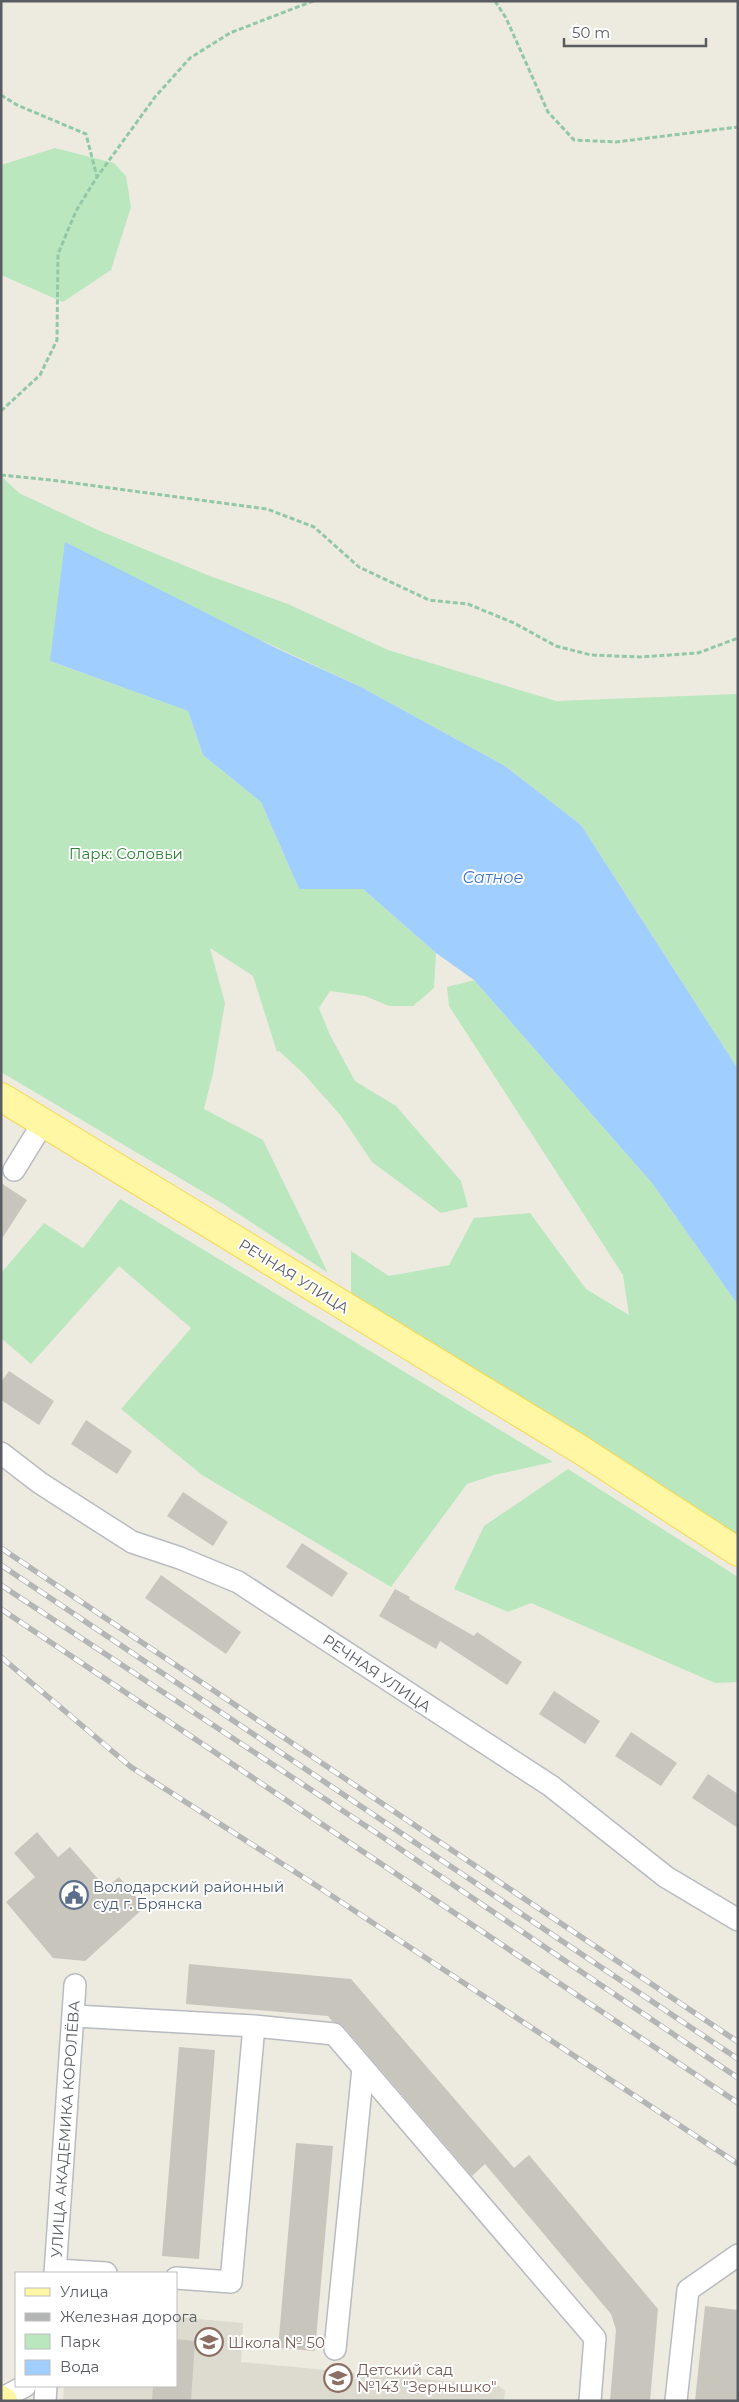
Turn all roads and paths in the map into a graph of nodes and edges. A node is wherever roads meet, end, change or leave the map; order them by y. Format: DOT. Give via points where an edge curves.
graph roads {
  1 [pos="313,1"];
  2 [pos="495,1"];
  3 [pos="1,95"];
  4 [pos="738,127"];
  5 [pos="97,177"];
  6 [pos="1,411"];
  7 [pos="1,475"];
  8 [pos="738,638"];
  9 [pos="1,1097"];
  10 [pos="43,1124"];
  11 [pos="14,1170"];
  12 [pos="1,1453"];
  13 [pos="738,1552"];
  14 [pos="738,1920"];
  15 [pos="75,1985"];
  16 [pos="75,2016"];
  17 [pos="254,2026"];
  18 [pos="363,2068"];
  19 [pos="738,2255"];
  20 [pos="56,2272"];
  21 [pos="178,2278"];
  22 [pos="335,2349"];
  23 [pos="23,2387"];
  24 [pos="46,2387"];
  25 [pos="2,2400"];
  26 [pos="45,2401"];
  27 [pos="590,2401"];
  28 [pos="676,2401"];
  1 -- 5 [label="path" via="230,33 190,58 155,98"];
  2 -- 4 [label="path" via="506,18 548,112 574,140 616,142"];
  3 -- 5 [label="path" via="86,134"];
  5 -- 6 [label="path" via="76,211 58,254 57,340 40,375"];
  7 -- 8 [label="path" via="267,509 314,527 358,567 429,600 468,604 514,623 556,646 591,655 640,657 698,653"];
  9 -- 10 [label="main road, РЕЧНАЯ УЛИЦА"];
  10 -- 11 [label="street"];
  10 -- 13 [label="main road, РЕЧНАЯ УЛИЦА" via="101,1156 581,1450"];
  12 -- 14 [label="street, РЕЧНАЯ УЛИЦА" via="40,1483 132,1542 180,1558 246,1587 551,1786 666,1877"];
  15 -- 16 [label="street, УЛИЦА АКАДЕМИКА КОРОЛЁВА"];
  16 -- 17 [label="street"];
  16 -- 20 [label="street, УЛИЦА АКАДЕМИКА КОРОЛЁВА"];
  17 -- 18 [label="street" via="334,2034"];
  17 -- 21 [label="street" via="231,2282"];
  18 -- 22 [label="street"];
  18 -- 27 [label="street" via="595,2338"];
  19 -- 28 [label="street" via="688,2290"];
  23 -- 25 [label="street"];
  24 -- 26 [label="street"];
}
